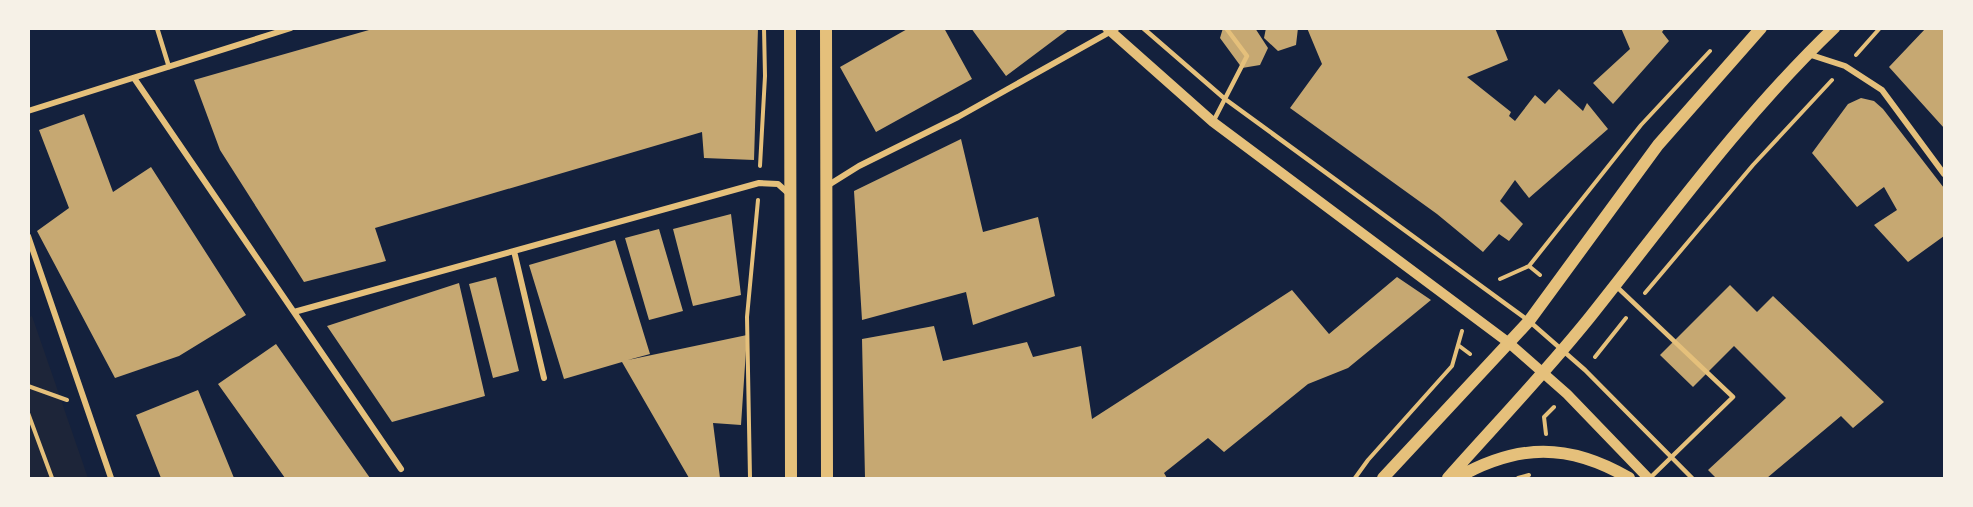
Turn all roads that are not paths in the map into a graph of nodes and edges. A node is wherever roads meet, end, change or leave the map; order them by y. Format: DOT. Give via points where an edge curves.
graph roads {
  1 [pos="157,28"];
  2 [pos="291,28"];
  3 [pos="790,28"];
  4 [pos="826,28"];
  5 [pos="1143,28"];
  6 [pos="1226,28"];
  7 [pos="1761,28"];
  8 [pos="1834,28"];
  9 [pos="1111,30"];
  10 [pos="1807,54"];
  11 [pos="169,67"];
  12 [pos="134,78"];
  13 [pos="1225,99"];
  14 [pos="28,111"];
  15 [pos="1213,122"];
  16 [pos="1944,174"];
  17 [pos="827,186"];
  18 [pos="791,198"];
  19 [pos="28,236"];
  20 [pos="514,251"];
  21 [pos="1615,285"];
  22 [pos="294,312"];
  23 [pos="1529,321"];
  24 [pos="1509,343"];
  25 [pos="1564,349"];
  26 [pos="1543,371"];
  27 [pos="544,378"];
  28 [pos="1672,457"];
  29 [pos="401,469"];
  30 [pos="111,478"];
  31 [pos="791,478"];
  32 [pos="827,478"];
  33 [pos="1383,478"];
  34 [pos="1448,478"];
  35 [pos="1457,478"];
  36 [pos="1629,478"];
  37 [pos="1649,478"];
  38 [pos="1692,478"];
  1 -- 11 [label="lane"];
  2 -- 11 [label="street"];
  3 -- 18 [label="main road"];
  4 -- 17 [label="main road"];
  5 -- 13 [label="lane"];
  6 -- 13 [label="lane" via="1247,56"];
  7 -- 23 [label="main road" via="1658,144"];
  8 -- 10 [label="main road"];
  9 -- 15 [label="street"];
  9 -- 17 [label="street"];
  10 -- 16 [label="street" via="1845,66 1882,90"];
  10 -- 21 [label="main road" via="1700,177"];
  11 -- 12 [label="street"];
  12 -- 14 [label="street"];
  12 -- 22 [label="street"];
  13 -- 15 [label="lane"];
  13 -- 23 [label="lane"];
  15 -- 24 [label="street"];
  17 -- 32 [label="main road"];
  18 -- 20 [label="street" via="778,184 759,183"];
  18 -- 31 [label="main road"];
  19 -- 30 [label="street"];
  20 -- 22 [label="street"];
  20 -- 27 [label="street"];
  21 -- 25 [label="main road"];
  21 -- 28 [label="lane" via="1733,397"];
  22 -- 29 [label="street"];
  23 -- 24 [label="main road"];
  23 -- 25 [label="lane"];
  24 -- 26 [label="street"];
  24 -- 33 [label="main road"];
  25 -- 26 [label="main road"];
  25 -- 28 [label="lane"];
  26 -- 34 [label="main road"];
  26 -- 37 [label="street"];
  28 -- 37 [label="lane"];
  28 -- 38 [label="lane"];
  35 -- 36 [label="main road" via="1497,459 1548,450 1570,452 1605,464"];
}
